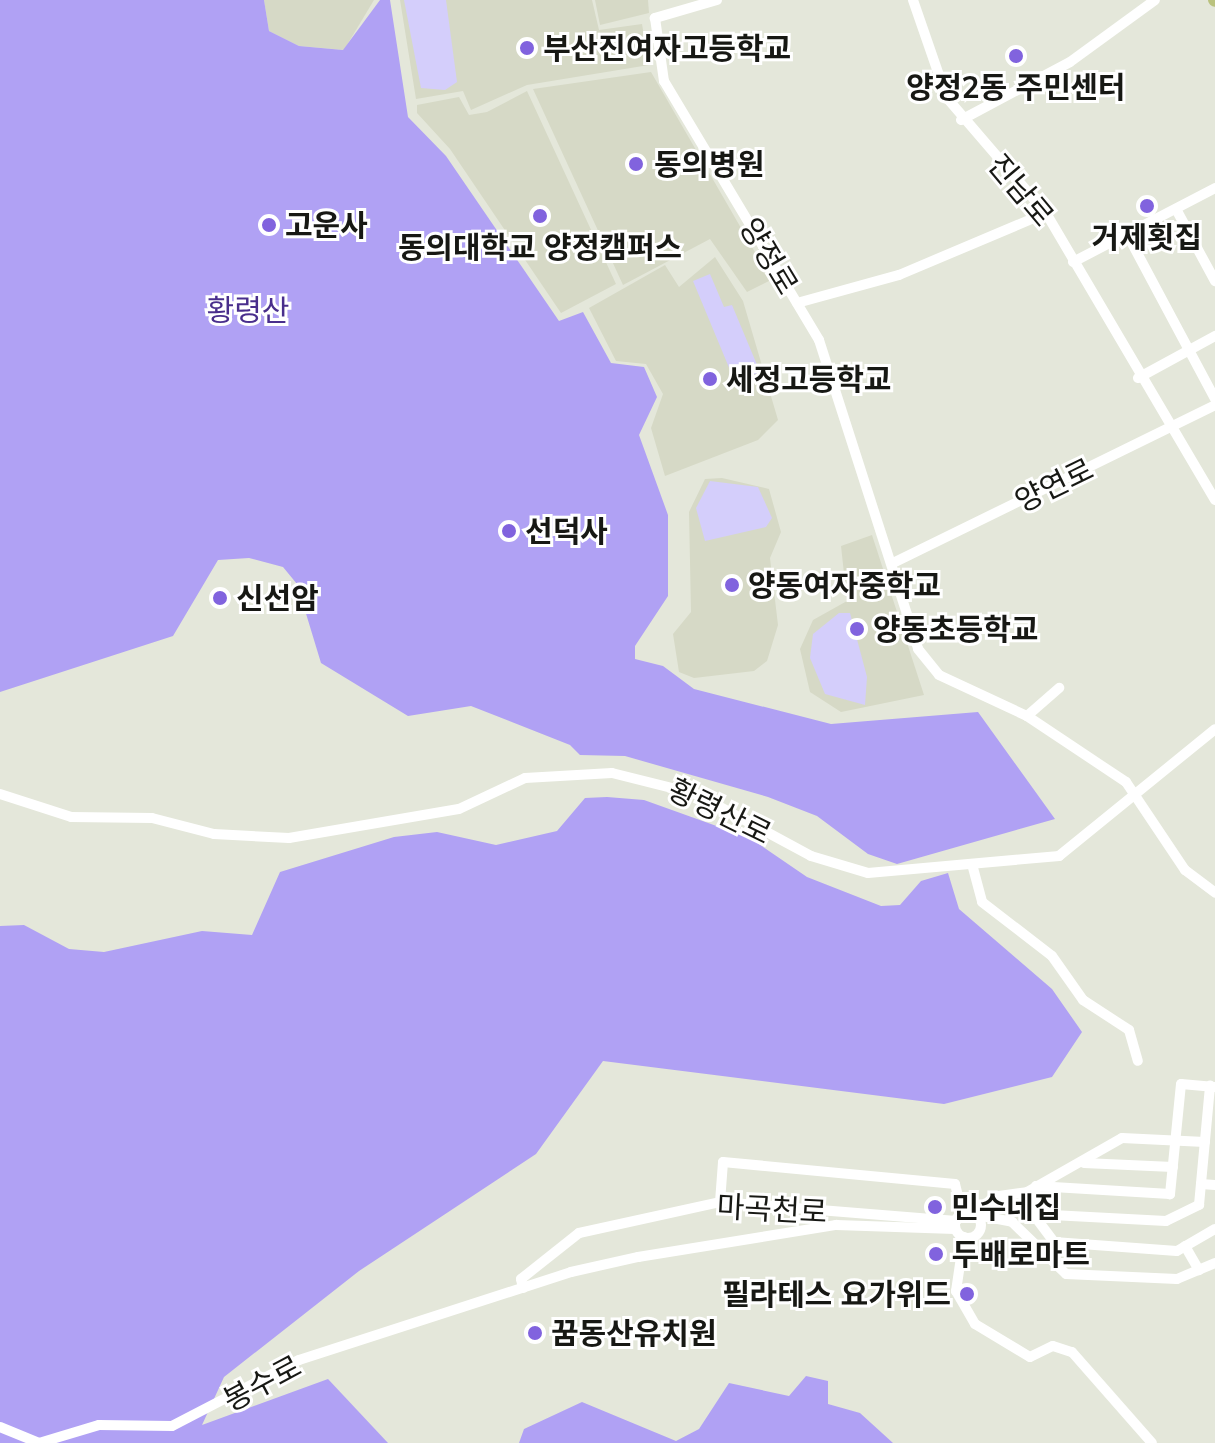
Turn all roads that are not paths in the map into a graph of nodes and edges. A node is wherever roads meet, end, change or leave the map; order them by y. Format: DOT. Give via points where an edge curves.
graph roads {
  1 [pos="717,0"];
  2 [pos="913,0"];
  3 [pos="1155,0"];
  4 [pos="961,120"];
  5 [pos="1215,188"];
  6 [pos="1176,209"];
  7 [pos="1046,213"];
  8 [pos="1127,234"];
  9 [pos="1073,262"];
  10 [pos="1215,281"];
  11 [pos="797,303"];
  12 [pos="1215,336"];
  13 [pos="1189,350"];
  14 [pos="1138,378"];
  15 [pos="1215,402"];
  16 [pos="1167,430"];
  17 [pos="1214,496"];
  18 [pos="893,563"];
  19 [pos="1059,688"];
  20 [pos="1027,716"];
  21 [pos="1215,729"];
  22 [pos="1132,790"];
  23 [pos="0,794"];
  24 [pos="972,864"];
  25 [pos="1215,893"];
  26 [pos="1138,1061"];
  27 [pos="1212,1087"];
  28 [pos="1175,1141"];
  29 [pos="1205,1142"];
  30 [pos="1084,1163"];
  31 [pos="1173,1167"];
  32 [pos="1201,1184"];
  33 [pos="1215,1185"];
  34 [pos="1036,1186"];
  35 [pos="720,1202"];
  36 [pos="1033,1214"];
  37 [pos="967,1222"];
  38 [pos="1215,1229"];
  39 [pos="1054,1242"];
  40 [pos="1185,1246"];
  41 [pos="1043,1252"];
  42 [pos="1215,1263"];
  43 [pos="1199,1270"];
  44 [pos="523,1288"];
  45 [pos="0,1427"];
  46 [pos="1152,1443"];
  1 -- 11 [label="street, 양정로" via="655,18 664,81"];
  2 -- 4 [label="street, 진남로"];
  3 -- 4 [label="street" via="1070,62"];
  4 -- 7 [label="street, 진남로"];
  5 -- 6 [label="street"];
  6 -- 8 [label="street"];
  6 -- 10 [label="street"];
  7 -- 9 [label="street, 진남로"];
  7 -- 11 [label="street" via="899,275"];
  8 -- 9 [label="street"];
  8 -- 13 [label="street"];
  9 -- 14 [label="street, 진남로"];
  11 -- 18 [label="street, 양정로" via="819,340"];
  12 -- 13 [label="street"];
  13 -- 14 [label="street"];
  13 -- 15 [label="street"];
  14 -- 16 [label="street, 진남로"];
  15 -- 16 [label="street, 양연로"];
  16 -- 17 [label="street, 진남로"];
  16 -- 18 [label="street, 양연로"];
  18 -- 20 [label="street, 양정로" via="918,649 939,675"];
  19 -- 20 [label="street"];
  20 -- 22 [label="street, 양정로"];
  21 -- 22 [label="street, 황령산로"];
  22 -- 24 [label="street, 황령산로" via="1059,856"];
  22 -- 25 [label="street" via="1185,870"];
  23 -- 24 [label="street, 황령산로" via="71,817 152,818 214,834 289,838 459,809 525,778 612,773 696,794 843,867 868,873"];
  24 -- 26 [label="street" via="982,902 1052,956 1083,1000 1129,1030"];
  27 -- 28 [label="street" via="1181,1084"];
  27 -- 29 [label="street"];
  28 -- 29 [label="street"];
  28 -- 30 [label="street" via="1122,1138"];
  28 -- 31 [label="street"];
  29 -- 32 [label="street"];
  30 -- 31 [label="street"];
  30 -- 34 [label="street"];
  31 -- 34 [label="street" via="1170,1194"];
  32 -- 33 [label="street"];
  32 -- 36 [label="street" via="1199,1205 1166,1221"];
  34 -- 36 [label="street"];
  34 -- 37 [label="street"];
  35 -- 37 [label="street, 마곡천로"];
  35 -- 37 [label="street" via="723,1162 955,1184"];
  35 -- 44 [label="street, 마곡천로" via="579,1233 521,1279"];
  36 -- 39 [label="street"];
  37 -- 41 [label="street, 마곡천로" via="996,1215 1019,1227"];
  37 -- 44 [label="street, 봉수로" via="836,1225 638,1257"];
  37 -- 46 [label="street" via="955,1267 962,1310 1030,1357 1053,1346 1072,1352"];
  38 -- 40 [label="street"];
  39 -- 40 [label="street"];
  39 -- 41 [label="street"];
  40 -- 43 [label="street"];
  41 -- 43 [label="street, 마곡천로" via="1066,1274 1177,1279"];
  42 -- 43 [label="street, 마곡천로"];
  44 -- 45 [label="street, 봉수로" via="299,1360 172,1426 99,1425 39,1443"];
}
